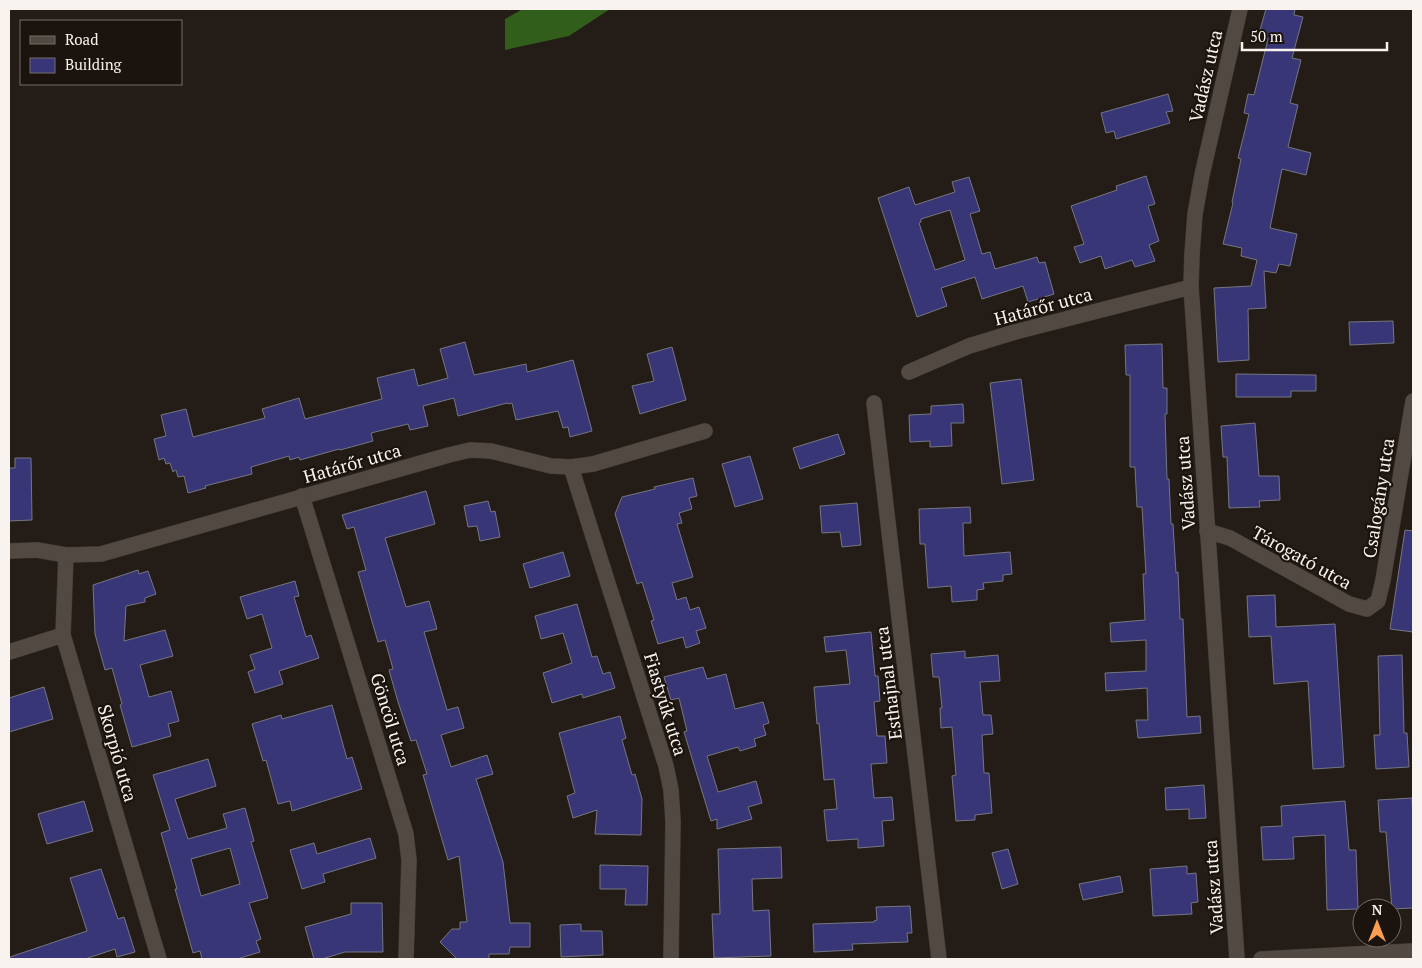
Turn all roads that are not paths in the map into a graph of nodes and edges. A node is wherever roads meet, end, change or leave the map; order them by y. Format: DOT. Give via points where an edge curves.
graph roads {
  1 [pos="1240,9"];
  2 [pos="1191,287"];
  3 [pos="909,372"];
  4 [pos="1413,401"];
  5 [pos="874,403"];
  6 [pos="705,431"];
  7 [pos="571,468"];
  8 [pos="302,496"];
  9 [pos="1207,531"];
  10 [pos="9,551"];
  11 [pos="66,555"];
  12 [pos="1378,601"];
  13 [pos="64,635"];
  14 [pos="9,652"];
  15 [pos="1413,950"];
  16 [pos="159,959"];
  17 [pos="406,959"];
  18 [pos="671,959"];
  19 [pos="939,959"];
  20 [pos="1236,959"];
  21 [pos="1261,959"];
  1 -- 2 [label="street, Vadász utca" via="1195,214"];
  2 -- 3 [label="street, Határőr utca" via="1015,332 969,346"];
  2 -- 9 [label="street, Vadász utca"];
  4 -- 12 [label="street, Csalogány utca"];
  5 -- 19 [label="street, Esthajnal utca"];
  6 -- 7 [label="street, Határőr utca"];
  7 -- 8 [label="street, Határőr utca" via="491,451 470,450"];
  7 -- 18 [label="street, Fiastyúk utca" via="671,790"];
  8 -- 11 [label="street, Határőr utca" via="101,554"];
  8 -- 17 [label="street, Göncöl utca" via="406,834 409,860"];
  9 -- 12 [label="street, Tárogató utca" via="1230,538 1349,604 1367,609"];
  9 -- 20 [label="street, Vadász utca"];
  10 -- 11 [label="street, Határőr utca" via="37,550"];
  11 -- 13 [label="street, Skorpió utca"];
  13 -- 14 [label="street"];
  13 -- 16 [label="street, Skorpió utca"];
  15 -- 21 [label="street"];
}
